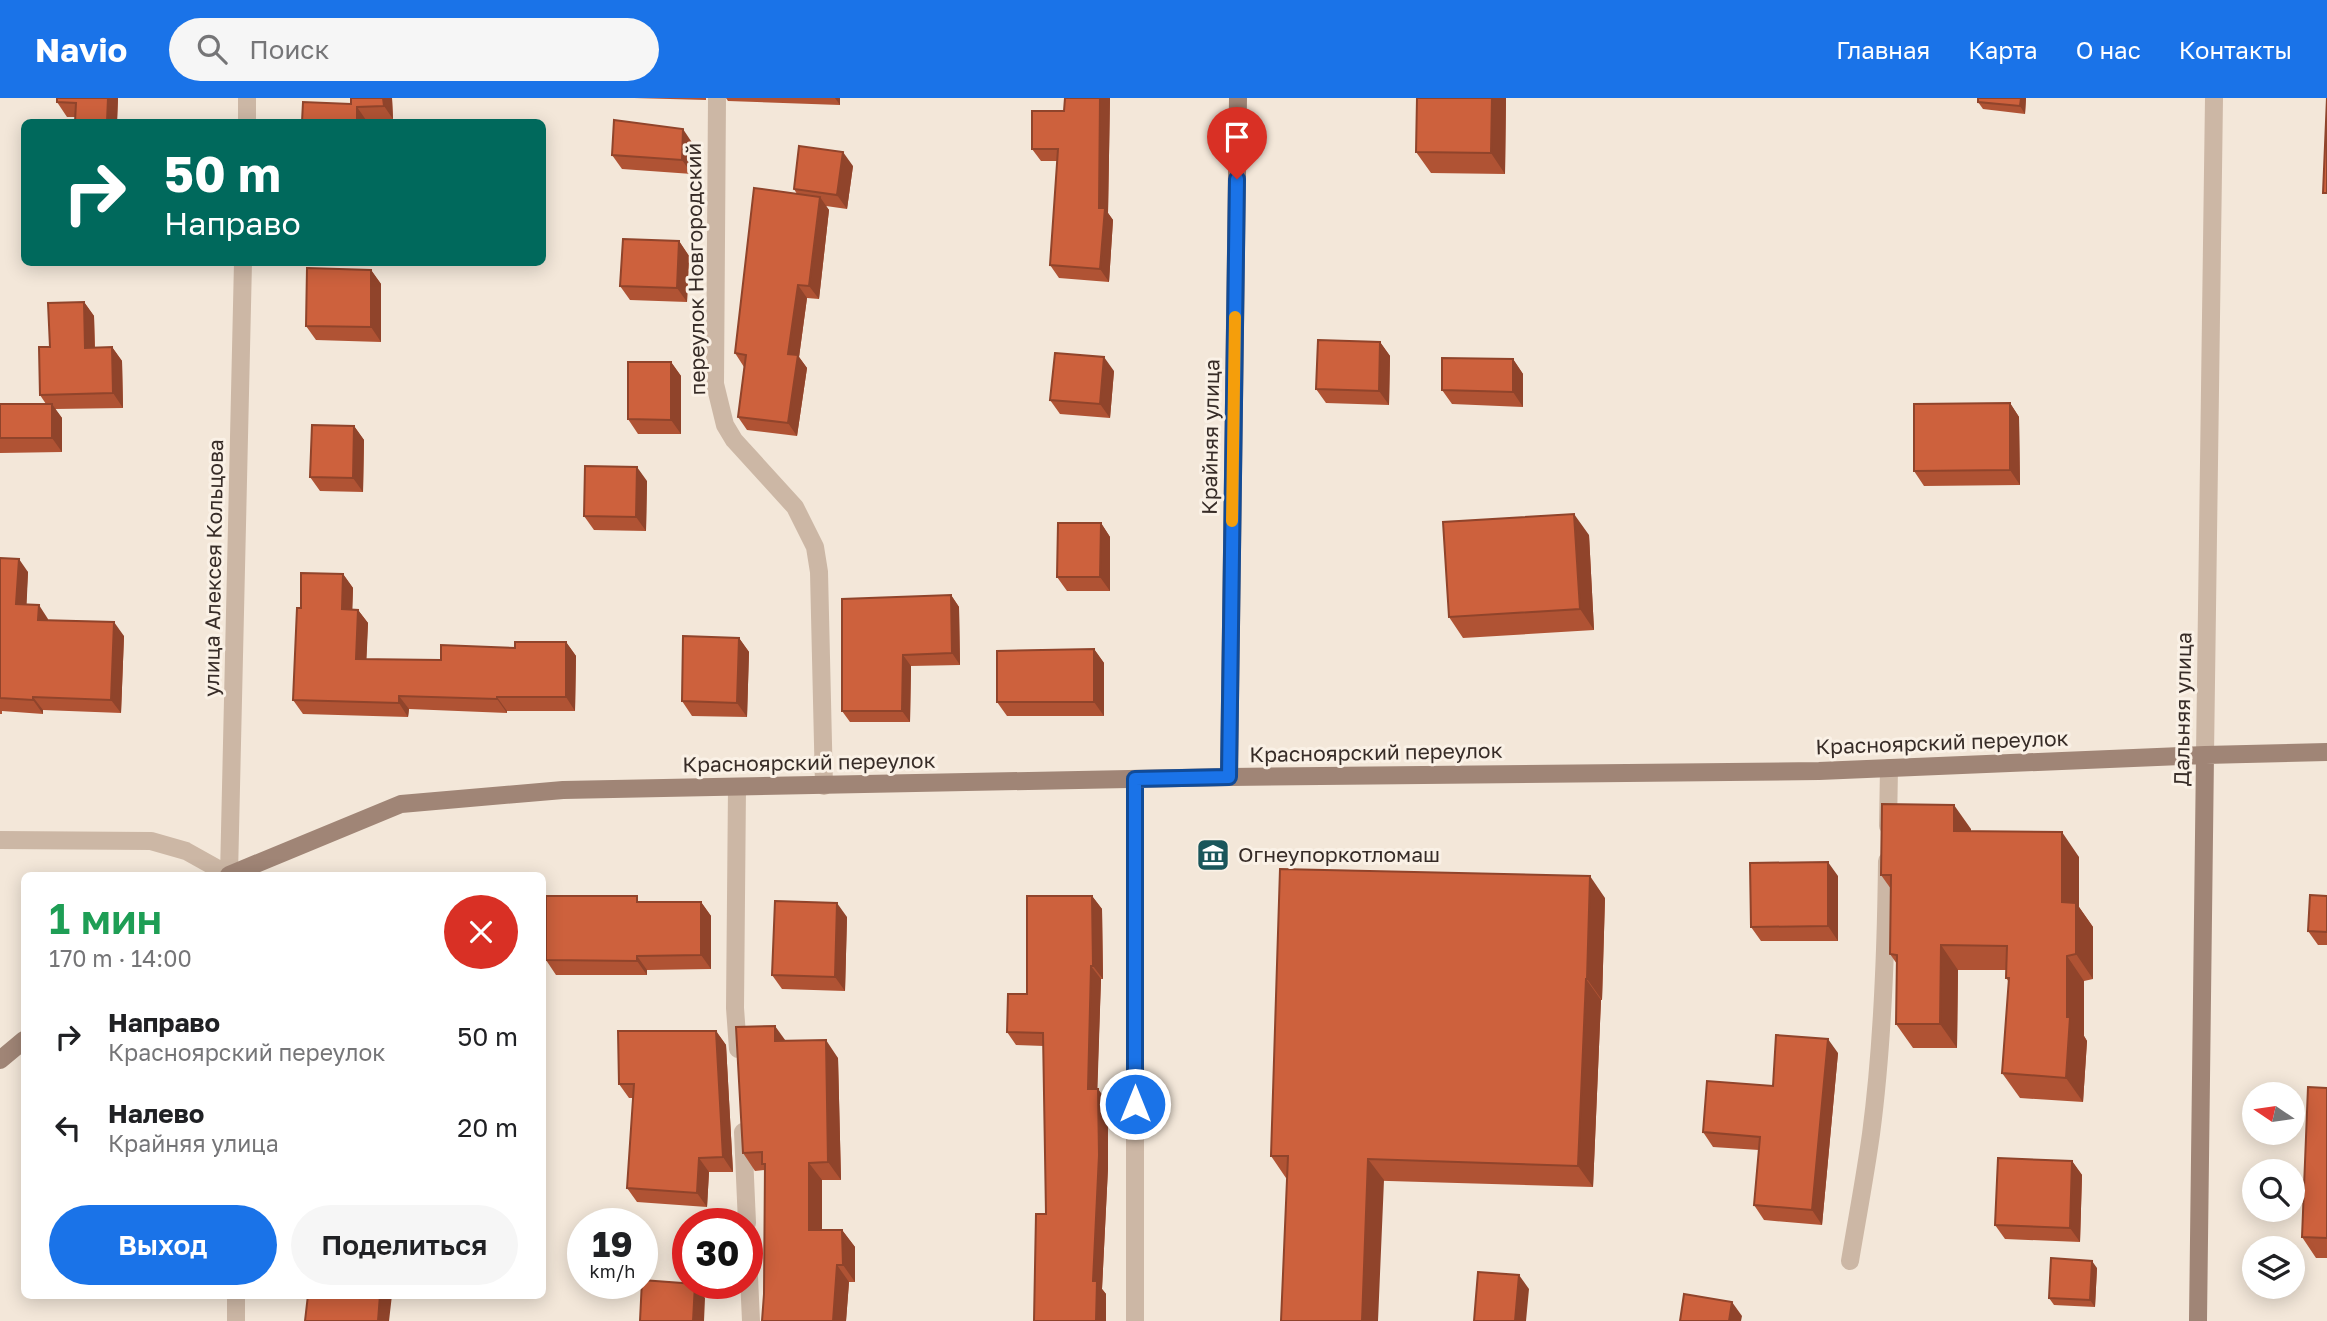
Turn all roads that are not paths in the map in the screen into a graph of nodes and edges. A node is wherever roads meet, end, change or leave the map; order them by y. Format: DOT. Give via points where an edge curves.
graph roads {
  1 [pos="247,98"];
  2 [pos="717,98"];
  3 [pos="1238,98"];
  4 [pos="2214,98"];
  5 [pos="247,119"];
  6 [pos="243,266"];
  7 [pos="2327,752"];
  8 [pos="2205,755"];
  9 [pos="1889,768"];
  10 [pos="1229,777"];
  11 [pos="1135,779"];
  12 [pos="824,786"];
  13 [pos="737,787"];
  14 [pos="0,840"];
  15 [pos="224,872"];
  16 [pos="229,872"];
  17 [pos="236,872"];
  18 [pos="21,1042"];
  19 [pos="0,1060"];
  20 [pos="738,1062"];
  21 [pos="742,1116"];
  22 [pos="746,1208"];
  23 [pos="1850,1261"];
  24 [pos="236,1299"];
  25 [pos="750,1299"];
  26 [pos="236,1321"];
  27 [pos="751,1321"];
  28 [pos="1135,1321"];
  29 [pos="2198,1321"];
  1 -- 5 [label="street"];
  2 -- 12 [label="street, переулок Новгородский" via="715,384 725,425 795,508 815,547"];
  3 -- 10 [label="main road, Крайняя улица"];
  4 -- 8 [label="street, Дальняя улица"];
  6 -- 16 [label="street, улица Алексея Кольцова"];
  7 -- 8 [label="main road, Красноярский переулок"];
  8 -- 9 [label="main road, Красноярский переулок"];
  8 -- 29 [label="main road, Дальняя улица"];
  9 -- 10 [label="main road, Красноярский переулок"];
  9 -- 23 [label="street" via="1879,1060"];
  10 -- 11 [label="main road, Красноярский переулок"];
  11 -- 12 [label="main road, Красноярский переулок"];
  11 -- 28 [label="street"];
  12 -- 13 [label="main road, Красноярский переулок"];
  13 -- 17 [label="main road, Красноярский переулок" via="563,790 401,804"];
  13 -- 20 [label="street"];
  14 -- 15 [label="street" via="151,841 186,851"];
  18 -- 19 [label="main road"];
  21 -- 22 [label="street"];
  24 -- 26 [label="street"];
  25 -- 27 [label="street"];
}
